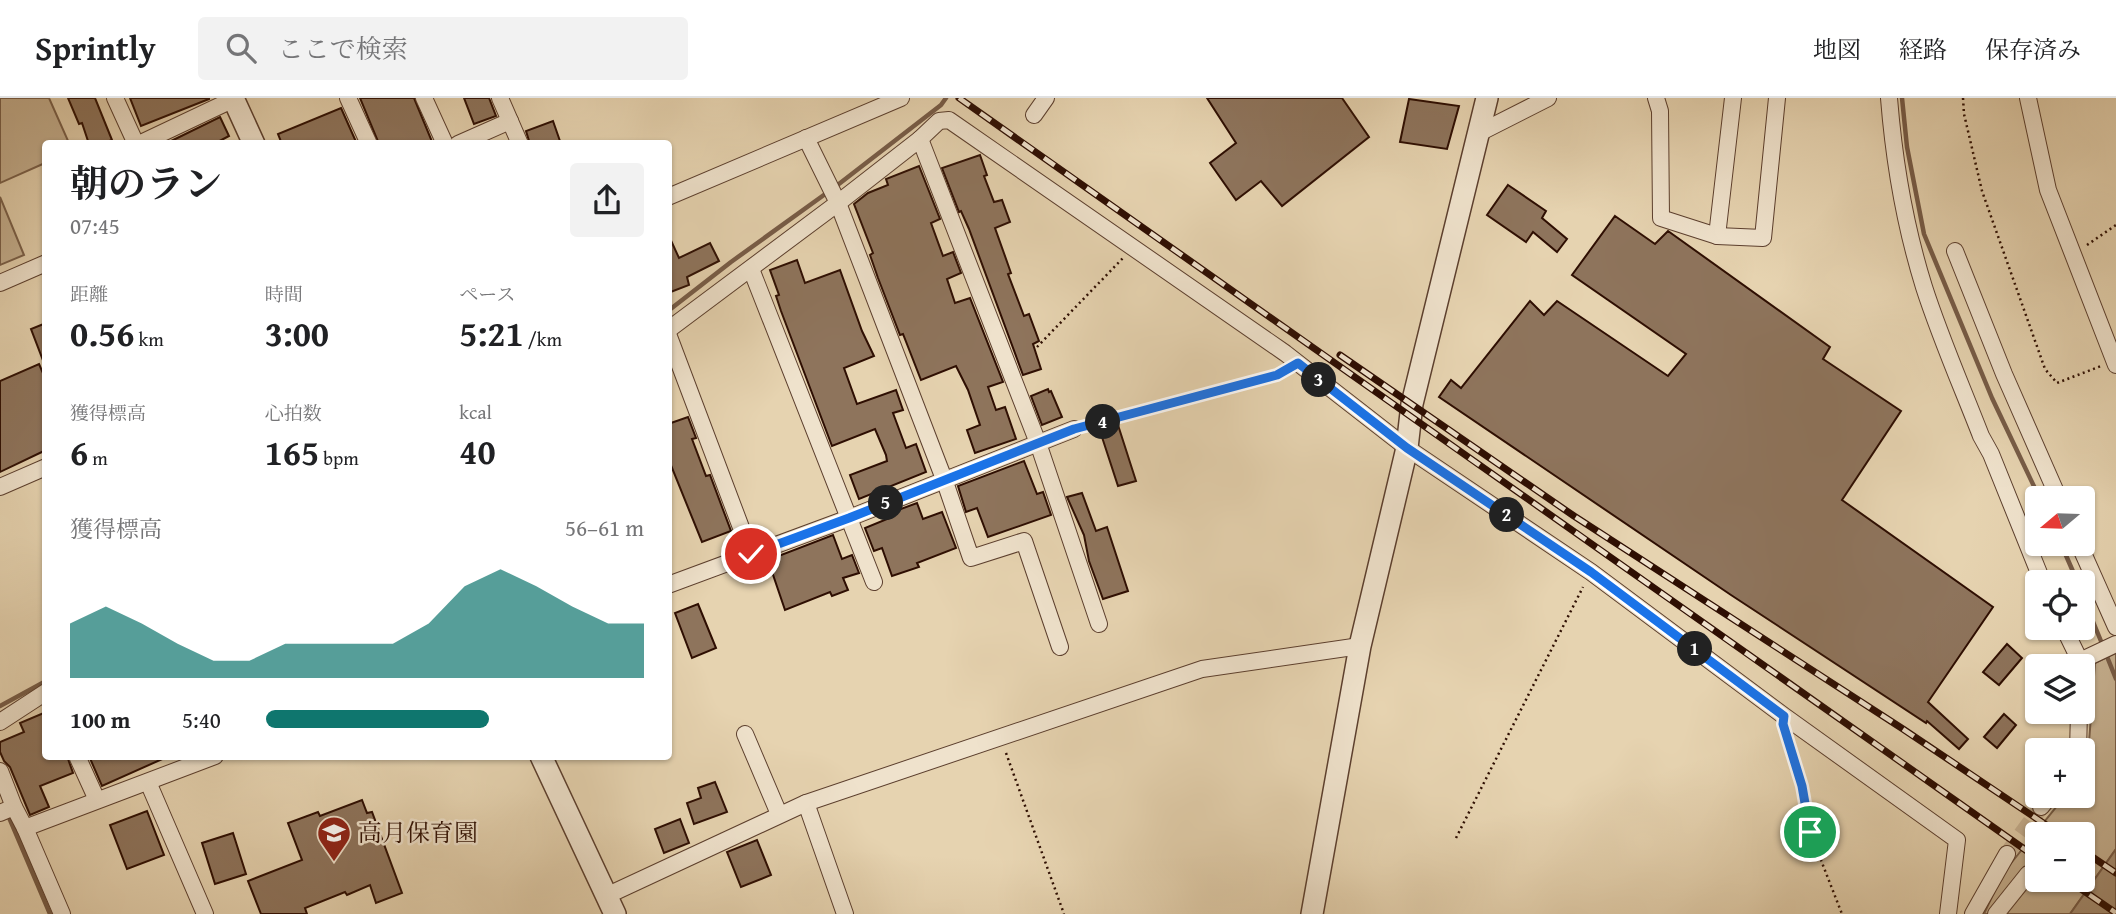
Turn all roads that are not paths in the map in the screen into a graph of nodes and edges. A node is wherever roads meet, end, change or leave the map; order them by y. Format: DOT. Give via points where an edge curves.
graph roads {
  1 [pos="115,98"];
  2 [pos="235,98"];
  3 [pos="348,98"];
  4 [pos="424,98"];
  5 [pos="500,98"];
  6 [pos="901,98"];
  7 [pos="1046,98"];
  8 [pos="1487,98"];
  9 [pos="1548,98"];
  10 [pos="1656,98"];
  11 [pos="1733,98"];
  12 [pos="1777,98"];
  13 [pos="1889,98"];
  14 [pos="2028,98"];
  15 [pos="1034,115"];
  16 [pos="510,121"];
  17 [pos="1479,133"];
  18 [pos="806,138"];
  19 [pos="920,139"];
  20 [pos="135,140"];
  21 [pos="146,140"];
  22 [pos="252,140"];
  23 [pos="367,140"];
  24 [pos="442,140"];
  25 [pos="467,140"];
  26 [pos="518,140"];
  27 [pos="672,195"];
  28 [pos="838,203"];
  29 [pos="1717,236"];
  30 [pos="1955,251"];
  31 [pos="42,265"];
  32 [pos="751,269"];
  33 [pos="0,283"];
  34 [pos="672,329"];
  35 [pos="672,343"];
  36 [pos="2115,363"];
  37 [pos="1074,429"];
  38 [pos="1038,443"];
  39 [pos="1407,448"];
  40 [pos="42,469"];
  41 [pos="944,479"];
  42 [pos="2053,486"];
  43 [pos="0,487"];
  44 [pos="849,518"];
  45 [pos="751,554"];
  46 [pos="2084,556"];
  47 [pos="2038,570"];
  48 [pos="874,582"];
  49 [pos="672,584"];
  50 [pos="1099,624"];
  51 [pos="2116,627"];
  52 [pos="2116,644"];
  53 [pos="1360,646"];
  54 [pos="1060,647"];
  55 [pos="2095,656"];
  56 [pos="42,695"];
  57 [pos="0,722"];
  58 [pos="745,734"];
  59 [pos="80,760"];
  60 [pos="205,760"];
  61 [pos="543,760"];
  62 [pos="0,771"];
  63 [pos="148,782"];
  64 [pos="97,800"];
  65 [pos="806,803"];
  66 [pos="7,810"];
  67 [pos="779,814"];
  68 [pos="25,828"];
  69 [pos="2007,853"];
  70 [pos="2025,878"];
  71 [pos="610,905"];
  72 [pos="62,914"];
  73 [pos="205,914"];
  74 [pos="845,914"];
  75 [pos="1312,914"];
  76 [pos="1948,914"];
  77 [pos="1973,914"];
  78 [pos="1996,914"];
  1 -- 20 [label="street"];
  2 -- 21 [label="street"];
  2 -- 22 [label="street"];
  3 -- 23 [label="street"];
  4 -- 24 [label="street"];
  5 -- 16 [label="street"];
  6 -- 18 [label="street"];
  7 -- 15 [label="street"];
  8 -- 17 [label="street"];
  9 -- 17 [label="street"];
  10 -- 29 [label="street" via="1661,218"];
  11 -- 29 [label="street"];
  12 -- 29 [label="street" via="1763,238"];
  13 -- 47 [label="street" via="1909,229 1924,288"];
  14 -- 36 [label="street" via="2048,190"];
  16 -- 25 [label="street"];
  16 -- 26 [label="street"];
  17 -- 39 [label="street" via="1412,404"];
  18 -- 27 [label="street"];
  18 -- 28 [label="street"];
  19 -- 28 [label="street"];
  19 -- 38 [label="street"];
  19 -- 39 [label="street" via="939,121 949,120 1298,363"];
  28 -- 32 [label="street"];
  28 -- 41 [label="street"];
  30 -- 42 [label="street"];
  31 -- 33 [label="street"];
  32 -- 34 [label="street"];
  32 -- 44 [label="street"];
  35 -- 45 [label="street"];
  37 -- 38 [label="street"];
  38 -- 41 [label="street"];
  38 -- 50 [label="street"];
  39 -- 53 [label="street"];
  39 -- 76 [label="street" via="1591,572 1957,840"];
  40 -- 43 [label="street"];
  41 -- 44 [label="street"];
  41 -- 54 [label="street" via="971,558 1024,541"];
  44 -- 45 [label="street"];
  44 -- 48 [label="street"];
  45 -- 49 [label="street"];
  46 -- 51 [label="street"];
  52 -- 55 [label="street"];
  53 -- 65 [label="street" via="1202,668"];
  53 -- 75 [label="street"];
  56 -- 57 [label="street"];
  58 -- 67 [label="street"];
  59 -- 64 [label="street"];
  60 -- 63 [label="street"];
  61 -- 71 [label="street"];
  62 -- 66 [label="street"];
  63 -- 64 [label="street"];
  63 -- 73 [label="street"];
  64 -- 68 [label="street"];
  65 -- 67 [label="street"];
  65 -- 74 [label="street"];
  66 -- 68 [label="street"];
  67 -- 71 [label="street"];
  68 -- 72 [label="street"];
  69 -- 77 [label="street"];
  70 -- 78 [label="street"];
}
